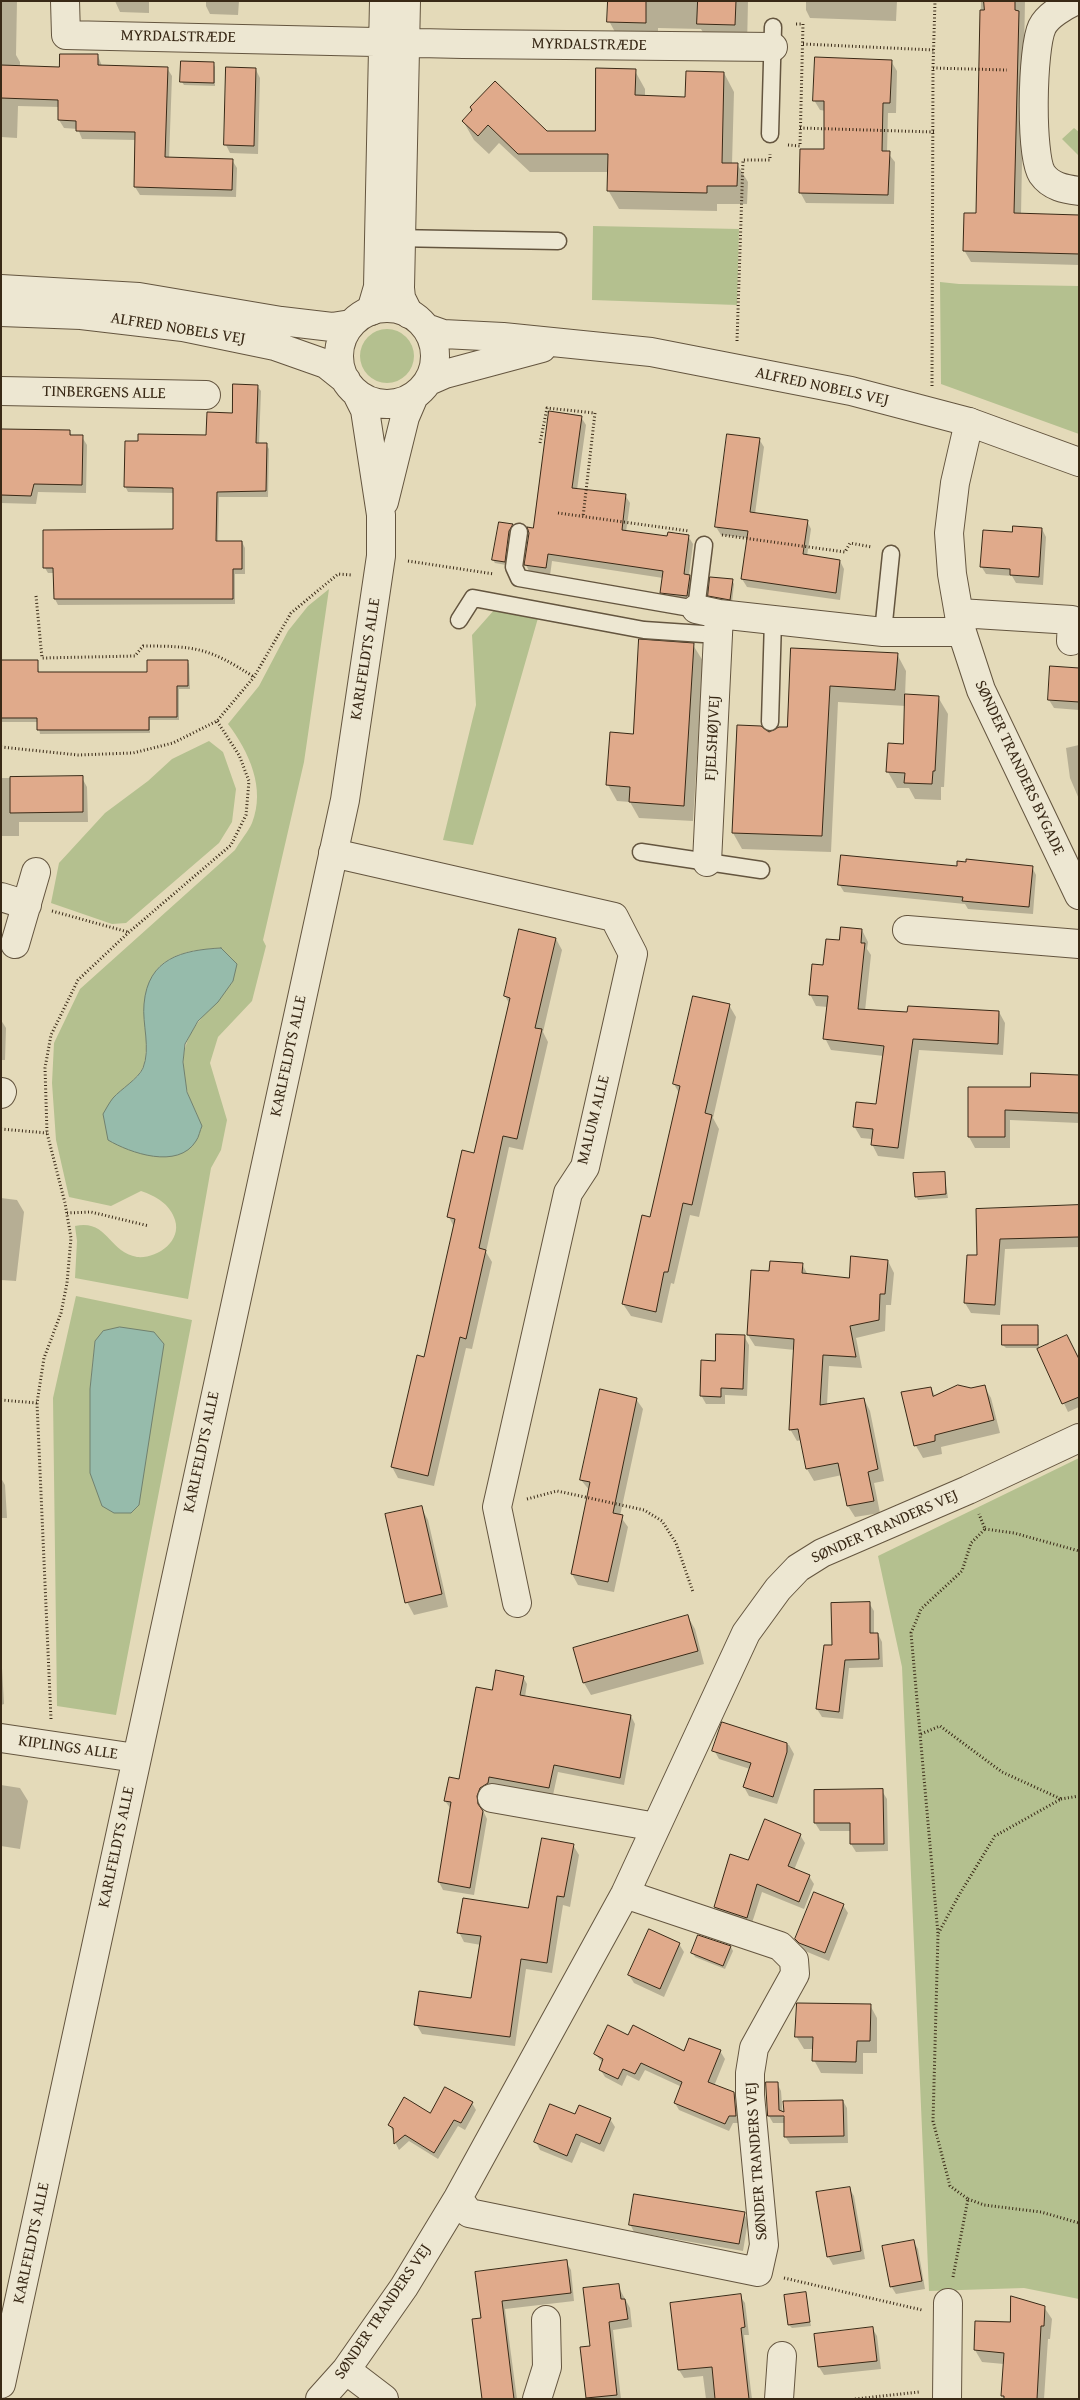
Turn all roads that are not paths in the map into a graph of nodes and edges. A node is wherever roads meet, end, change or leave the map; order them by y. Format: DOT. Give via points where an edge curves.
graph roads {
  1 [pos="65,1"];
  2 [pos="384,1"];
  3 [pos="406,1"];
  4 [pos="1074,1"];
  5 [pos="773,37"];
  6 [pos="394,42"];
  7 [pos="774,141"];
  8 [pos="1079,191"];
  9 [pos="391,238"];
  10 [pos="558,241"];
  11 [pos="1,289"];
  12 [pos="1,312"];
  13 [pos="361,318"];
  14 [pos="417,321"];
  15 [pos="559,344"];
  16 [pos="351,387"];
  17 [pos="422,388"];
  18 [pos="1,391"];
  19 [pos="206,395"];
  20 [pos="969,422"];
  21 [pos="1079,462"];
  22 [pos="381,515"];
  23 [pos="519,532"];
  24 [pos="704,537"];
  25 [pos="891,554"];
  26 [pos="711,619"];
  27 [pos="459,620"];
  28 [pos="773,620"];
  29 [pos="960,623"];
  30 [pos="882,632"];
  31 [pos="1071,641"];
  32 [pos="770,722"];
  33 [pos="641,852"];
  34 [pos="333,853"];
  35 [pos="707,862"];
  36 [pos="761,870"];
  37 [pos="36,872"];
  38 [pos="1078,893"];
  39 [pos="14,901"];
  40 [pos="907,930"];
  41 [pos="15,944"];
  42 [pos="1079,944"];
  43 [pos="1079,1438"];
  44 [pos="517,1603"];
  45 [pos="1,1738"];
  46 [pos="136,1758"];
  47 [pos="492,1798"];
  48 [pos="656,1827"];
  49 [pos="625,1894"];
  50 [pos="458,2198"];
  51 [pos="948,2303"];
  52 [pos="546,2320"];
  53 [pos="782,2356"];
  54 [pos="346,2370"];
  55 [pos="1,2384"];
  56 [pos="947,2394"];
  57 [pos="320,2399"];
  58 [pos="384,2399"];
  59 [pos="537,2399"];
  60 [pos="779,2399"];
  1 -- 6 [label="street, MYRDALSTRÆDE" via="66,35"];
  2 -- 6 [label="street"];
  3 -- 6 [label="street"];
  4 -- 8 [label="street" via="1049,18 1041,28 1037,48 1034,143 1038,164 1050,182 1059,188"];
  5 -- 6 [label="street, MYRDALSTRÆDE"];
  5 -- 7 [label="lane"];
  6 -- 9 [label="street"];
  9 -- 10 [label="lane"];
  9 -- 13 [label="street" via="378,287"];
  9 -- 14 [label="street" via="401,298"];
  11 -- 13 [label="street, ALFRED NOBELS VEJ" via="139,297 332,327"];
  12 -- 16 [label="street, ALFRED NOBELS VEJ" via="81,314 183,327 275,346 326,364"];
  13 -- 14 [label="street" via="397,309"];
  13 -- 16 [label="street" via="343,337 340,351 340,366"];
  14 -- 15 [label="street, ALFRED NOBELS VEJ" via="443,334"];
  14 -- 17 [label="street" via="432,340 435,354 434,368"];
  15 -- 17 [label="street, ALFRED NOBELS VEJ" via="453,371"];
  15 -- 20 [label="street, ALFRED NOBELS VEJ" via="651,352 736,368 851,391"];
  16 -- 17 [label="street" via="370,401 385,404 401,403"];
  16 -- 22 [label="street, KARLFELDTS ALLE" via="365,410"];
  17 -- 22 [label="street, KARLFELDTS ALLE" via="405,417"];
  18 -- 19 [label="street, TINBERGENS ALLE"];
  20 -- 21 [label="street, ALFRED NOBELS VEJ"];
  20 -- 29 [label="street, SØNDER TRANDERS BYGADE" via="955,484 950,533 952,574"];
  22 -- 34 [label="street, KARLFELDTS ALLE" via="380,567 345,800"];
  23 -- 26 [label="lane" via="514,567 519,578"];
  24 -- 26 [label="lane"];
  25 -- 30 [label="lane"];
  26 -- 27 [label="lane" via="644,630 472,598"];
  26 -- 28 [label="street"];
  26 -- 35 [label="street, FJELSHØJVEJ"];
  28 -- 30 [label="street"];
  28 -- 32 [label="lane"];
  29 -- 30 [label="street"];
  29 -- 31 [label="street" via="1072,620"];
  29 -- 38 [label="street, SØNDER TRANDERS BYGADE" via="981,690"];
  33 -- 35 [label="lane"];
  34 -- 44 [label="street, MALUM ALLE" via="614,917 633,954 584,1167 568,1193 497,1507"];
  34 -- 46 [label="street, KARLFELDTS ALLE"];
  35 -- 36 [label="lane"];
  37 -- 39 [label="street"];
  39 -- 41 [label="street"];
  40 -- 42 [label="street"];
  43 -- 48 [label="street, SØNDER TRANDERS VEJ" via="968,1490 822,1552 798,1568 746,1633"];
  45 -- 46 [label="street, KIPLINGS ALLE"];
  46 -- 55 [label="street, KARLFELDTS ALLE"];
  47 -- 48 [label="street"];
  48 -- 49 [label="street, SØNDER TRANDERS VEJ"];
  49 -- 50 [label="street, SØNDER TRANDERS VEJ"];
  49 -- 50 [label="street, SØNDER TRANDERS VEJ" via="780,1946 794,1960 795,1974 754,2048 750,2073 764,2245 758,2272 469,2213"];
  50 -- 54 [label="street, SØNDER TRANDERS VEJ" via="404,2286"];
  51 -- 56 [label="street"];
  52 -- 59 [label="street" via="547,2367"];
  53 -- 60 [label="street"];
  54 -- 57 [label="street, SØNDER TRANDERS VEJ"];
  54 -- 58 [label="street"];
}
